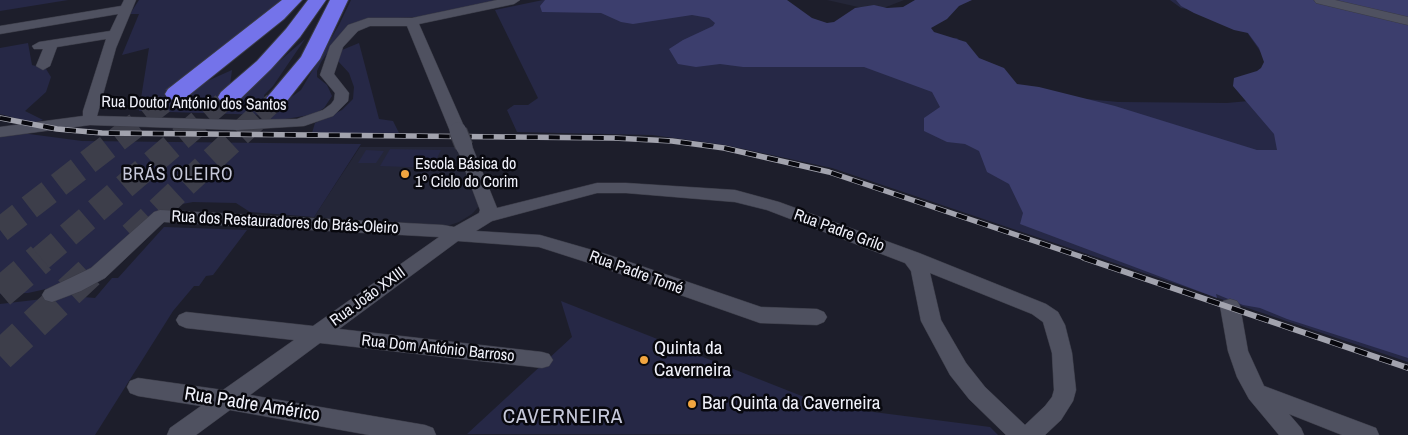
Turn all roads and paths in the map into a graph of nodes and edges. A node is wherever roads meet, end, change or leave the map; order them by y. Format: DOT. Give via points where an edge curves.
graph roads {
  1 [pos="293,0"];
  2 [pos="317,0"];
  3 [pos="339,0"];
  4 [pos="514,0"];
  5 [pos="1320,0"];
  6 [pos="128,5"];
  7 [pos="1408,20"];
  8 [pos="412,22"];
  9 [pos="0,30"];
  10 [pos="115,34"];
  11 [pos="43,66"];
  12 [pos="176,94"];
  13 [pos="229,97"];
  14 [pos="275,101"];
  15 [pos="90,120"];
  16 [pos="0,132"];
  17 [pos="486,216"];
  18 [pos="454,235"];
  19 [pos="912,258"];
  20 [pos="52,295"];
  21 [pos="1230,306"];
  22 [pos="817,317"];
  23 [pos="186,320"];
  24 [pos="316,335"];
  25 [pos="542,360"];
  26 [pos="138,387"];
  27 [pos="1257,393"];
  28 [pos="226,400"];
  29 [pos="178,435"];
  30 [pos="425,435"];
  31 [pos="1021,435"];
  32 [pos="1030,435"];
  33 [pos="1293,435"];
  34 [pos="1368,435"];
  1 -- 12 [label="highway"];
  2 -- 13 [label="highway" via="264,65"];
  3 -- 14 [label="highway" via="310,59"];
  4 -- 8 [label="street, Rua Doutor António dos Santos"];
  5 -- 7 [label="street"];
  6 -- 9 [label="street"];
  6 -- 10 [label="street"];
  8 -- 15 [label="street, Rua Doutor António dos Santos" via="368,22 353,28 337,46 327,75 342,93 341,101 328,113 314,119 299,123 237,125"];
  8 -- 17 [label="street" via="488,206"];
  10 -- 11 [label="street" via="46,45"];
  10 -- 15 [label="street" via="90,111"];
  15 -- 16 [label="street, Rua Doutor António dos Santos"];
  17 -- 18 [label="street, Rua João XXIII"];
  17 -- 19 [label="street, Rua Padre Grilo" via="597,188 735,196 773,206"];
  18 -- 20 [label="street, Rua dos Restauradores do Brás-Oleiro" via="442,231 160,216 98,273"];
  18 -- 22 [label="street, Rua Padre Tomé" via="540,241 760,315"];
  18 -- 24 [label="street, Rua João XXIII"];
  19 -- 31 [label="street" via="920,271 931,321 958,369"];
  19 -- 32 [label="street, Rua Padre Grilo" via="1039,309 1051,317 1062,353 1065,390 1053,413"];
  21 -- 27 [label="street" via="1238,351"];
  23 -- 24 [label="street, Rua Dom António Barroso"];
  24 -- 25 [label="street, Rua Dom António Barroso"];
  24 -- 28 [label="street, Rua João XXIII"];
  26 -- 28 [label="street, Rua Padre Américo"];
  27 -- 33 [label="street"];
  27 -- 34 [label="street"];
  28 -- 29 [label="street, Rua João XXIII"];
  28 -- 30 [label="street, Rua Padre Américo"];
}
